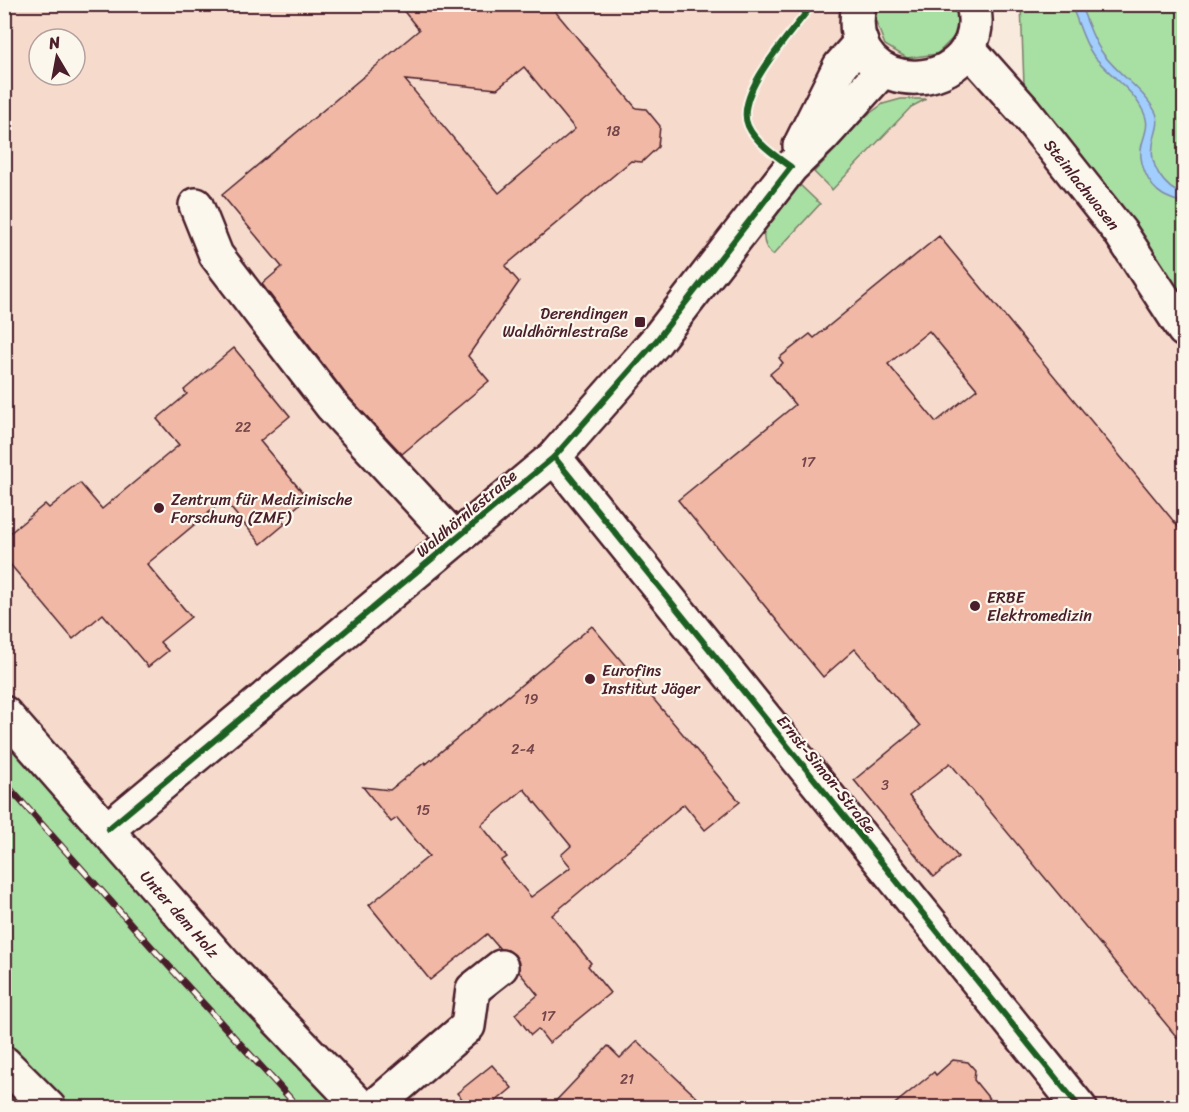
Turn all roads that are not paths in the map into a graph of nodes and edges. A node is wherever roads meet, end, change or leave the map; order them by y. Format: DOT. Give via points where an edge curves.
graph roads {
  1 [pos="860,4"];
  2 [pos="973,4"];
  3 [pos="861,42"];
  4 [pos="968,48"];
  5 [pos="883,70"];
  6 [pos="791,167"];
  7 [pos="196,205"];
  8 [pos="1185,330"];
  9 [pos="554,457"];
  10 [pos="455,539"];
  11 [pos="4,713"];
  12 [pos="108,829"];
  13 [pos="501,967"];
  14 [pos="4,1063"];
  15 [pos="49,1107"];
  16 [pos="362,1107"];
  17 [pos="373,1107"];
  18 [pos="1080,1107"];
  1 -- 3 [label="street" via="856,20"];
  2 -- 4 [label="street" via="974,32"];
  3 -- 5 [label="street" via="869,58"];
  3 -- 6 [label="street, Waldhörnlestraße" via="840,66"];
  4 -- 5 [label="street" via="950,69 924,79"];
  4 -- 8 [label="street, Steinlachwasen" via="1025,112 1120,232"];
  5 -- 6 [label="street, Waldhörnlestraße"];
  6 -- 9 [label="street, Waldhörnlestraße" via="656,341"];
  7 -- 10 [label="street" via="216,255 332,405"];
  9 -- 10 [label="street, Waldhörnlestraße"];
  9 -- 18 [label="street, Ernst-Simon-Straße"];
  10 -- 12 [label="street, Waldhörnlestraße"];
  11 -- 12 [label="street, Unter dem Holz"];
  12 -- 16 [label="street, Unter dem Holz" via="224,964"];
  13 -- 17 [label="street" via="473,989 468,1026"];
  14 -- 15 [label="street"];
}
